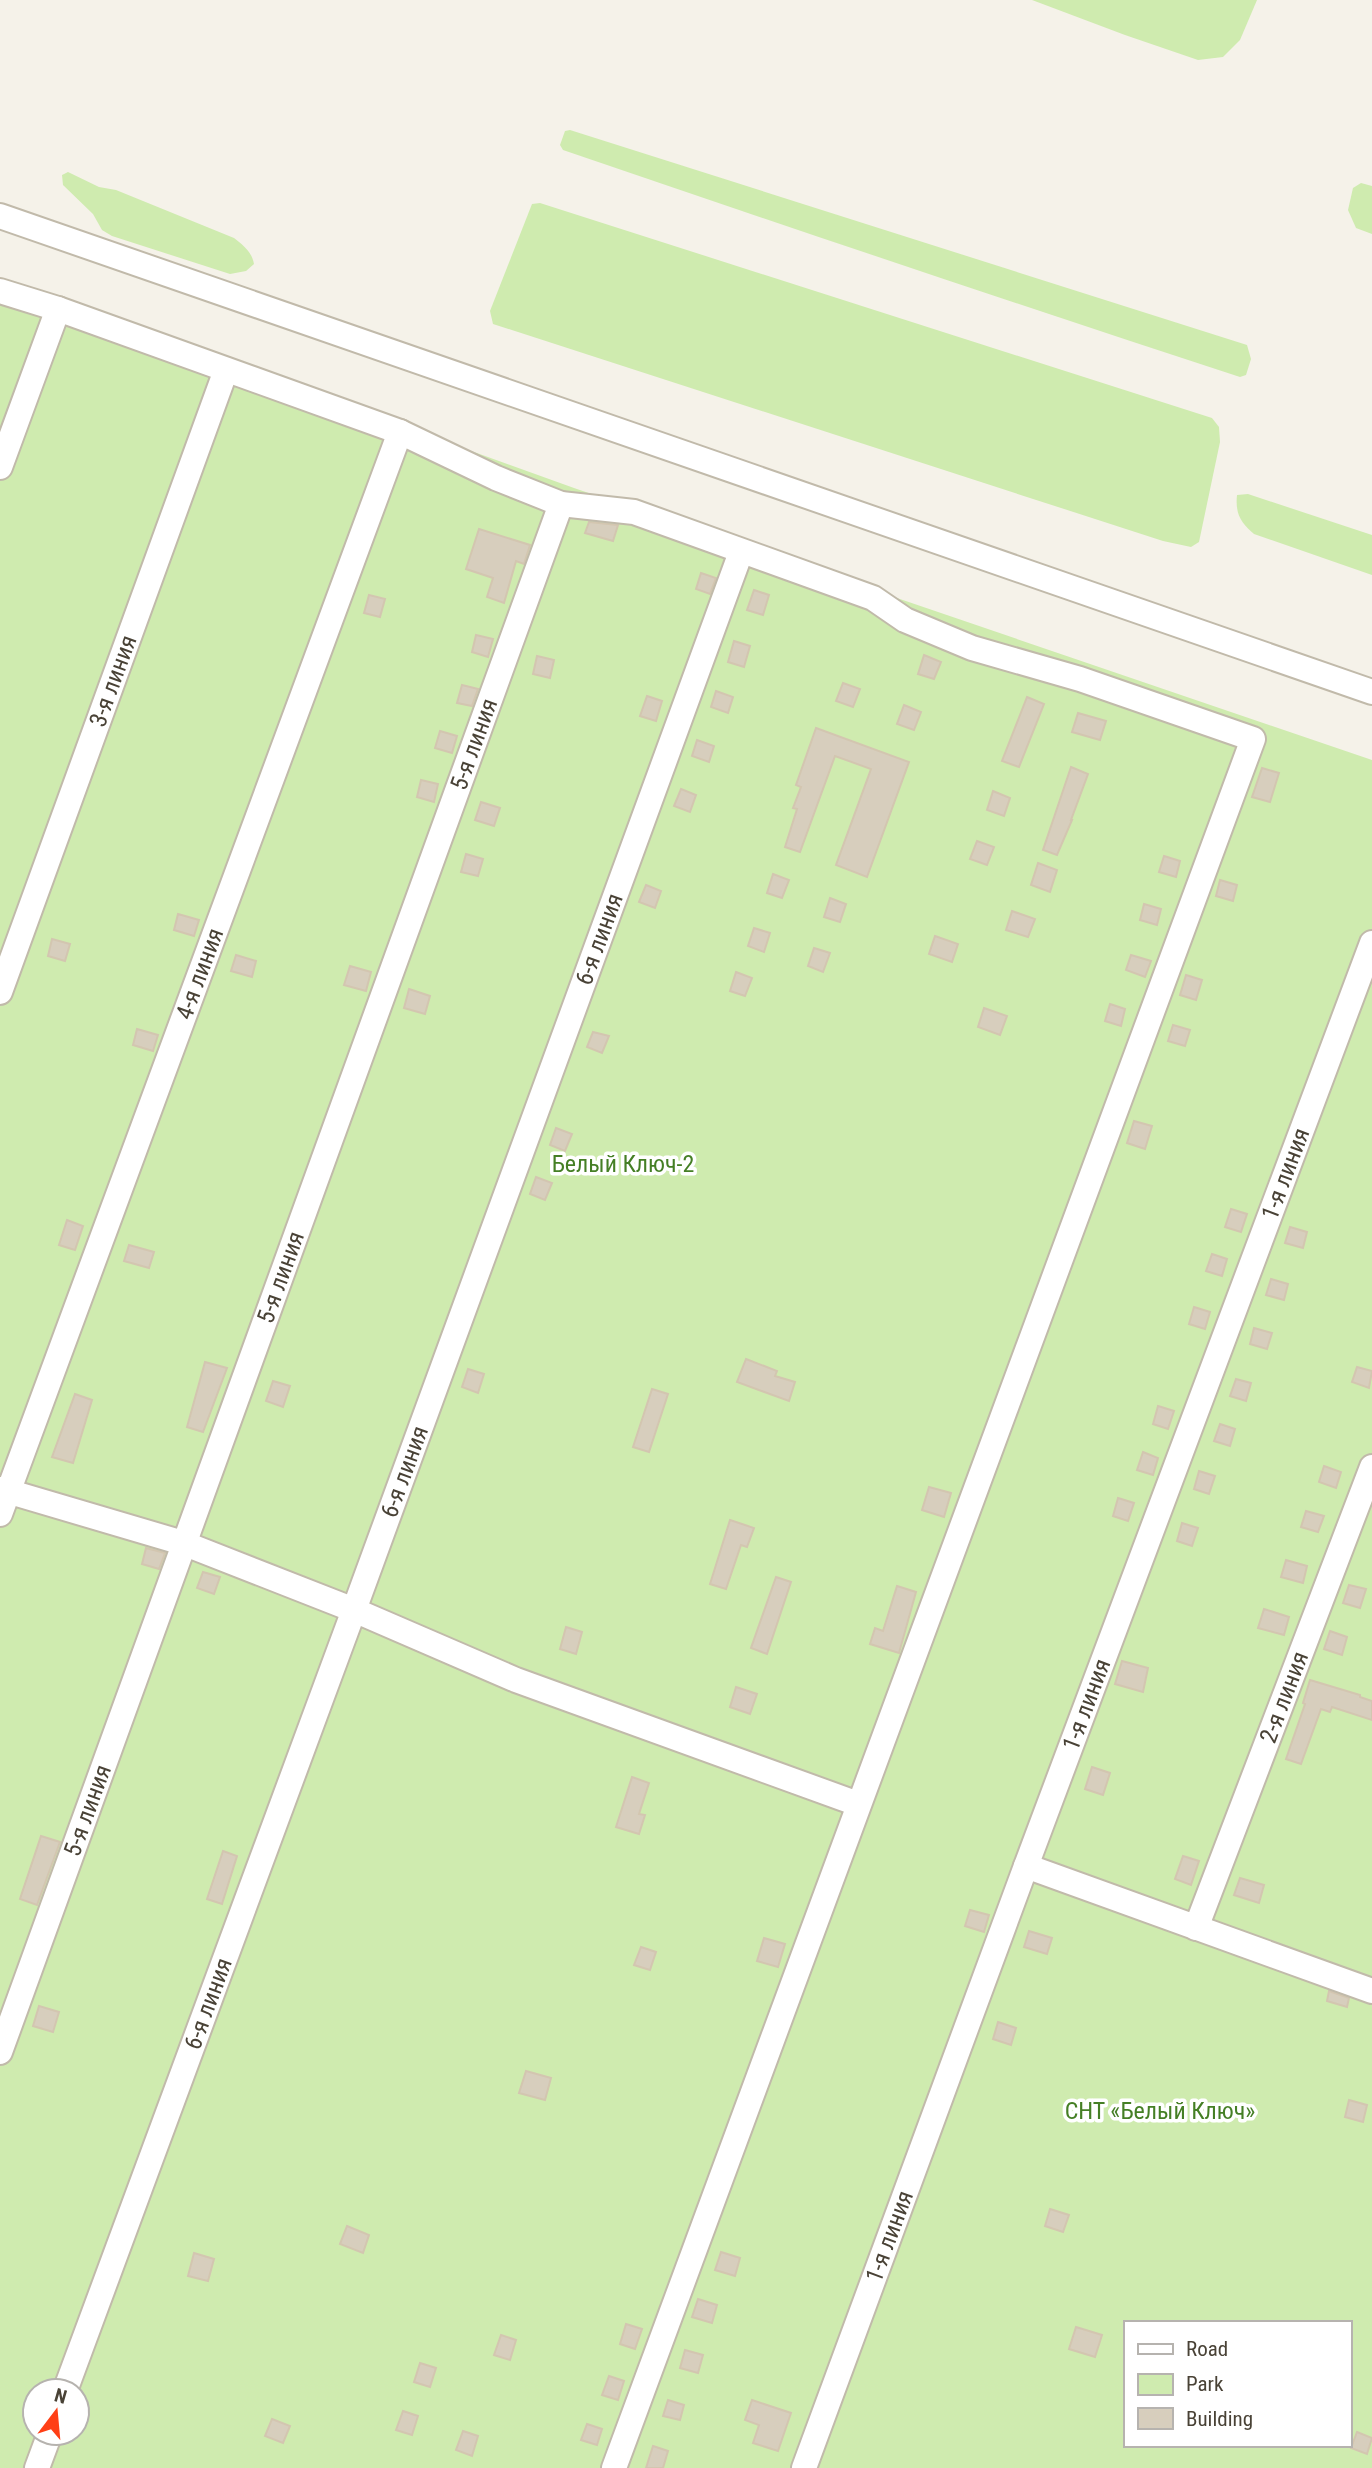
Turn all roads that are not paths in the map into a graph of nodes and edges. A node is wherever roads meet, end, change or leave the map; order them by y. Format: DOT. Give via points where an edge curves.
graph roads {
  1 [pos="0,216"];
  2 [pos="0,291"];
  3 [pos="58,309"];
  4 [pos="226,370"];
  5 [pos="400,432"];
  6 [pos="0,467"];
  7 [pos="561,504"];
  8 [pos="741,552"];
  9 [pos="1372,692"];
  10 [pos="1372,943"];
  11 [pos="0,992"];
  12 [pos="1372,1466"];
  13 [pos="3,1498"];
  14 [pos="183,1543"];
  15 [pos="354,1611"];
  16 [pos="858,1804"];
  17 [pos="1026,1866"];
  18 [pos="1196,1928"];
  19 [pos="1372,1991"];
  20 [pos="0,2052"];
  21 [pos="70,2377"];
  22 [pos="45,2447"];
  23 [pos="37,2468"];
  24 [pos="614,2468"];
  25 [pos="804,2468"];
  1 -- 9 [label="street"];
  2 -- 3 [label="street"];
  3 -- 4 [label="street"];
  3 -- 6 [label="street"];
  4 -- 5 [label="street"];
  4 -- 11 [label="street, 3-я линия"];
  5 -- 7 [label="street"];
  5 -- 13 [label="street, 4-я линия"];
  7 -- 8 [label="street" via="634,512"];
  7 -- 14 [label="street, 5-я линия"];
  8 -- 15 [label="street, 6-я линия"];
  8 -- 16 [label="street" via="873,598 905,620 972,648 1080,679 1253,739"];
  10 -- 17 [label="street, 1-я линия"];
  12 -- 18 [label="street, 2-я линия"];
  13 -- 14 [label="street"];
  14 -- 15 [label="street"];
  14 -- 20 [label="street, 5-я линия"];
  15 -- 16 [label="street" via="516,1681"];
  15 -- 21 [label="street, 6-я линия"];
  16 -- 24 [label="street"];
  17 -- 18 [label="street"];
  17 -- 25 [label="street, 1-я линия"];
  18 -- 19 [label="street"];
  22 -- 23 [label="street"];
}
